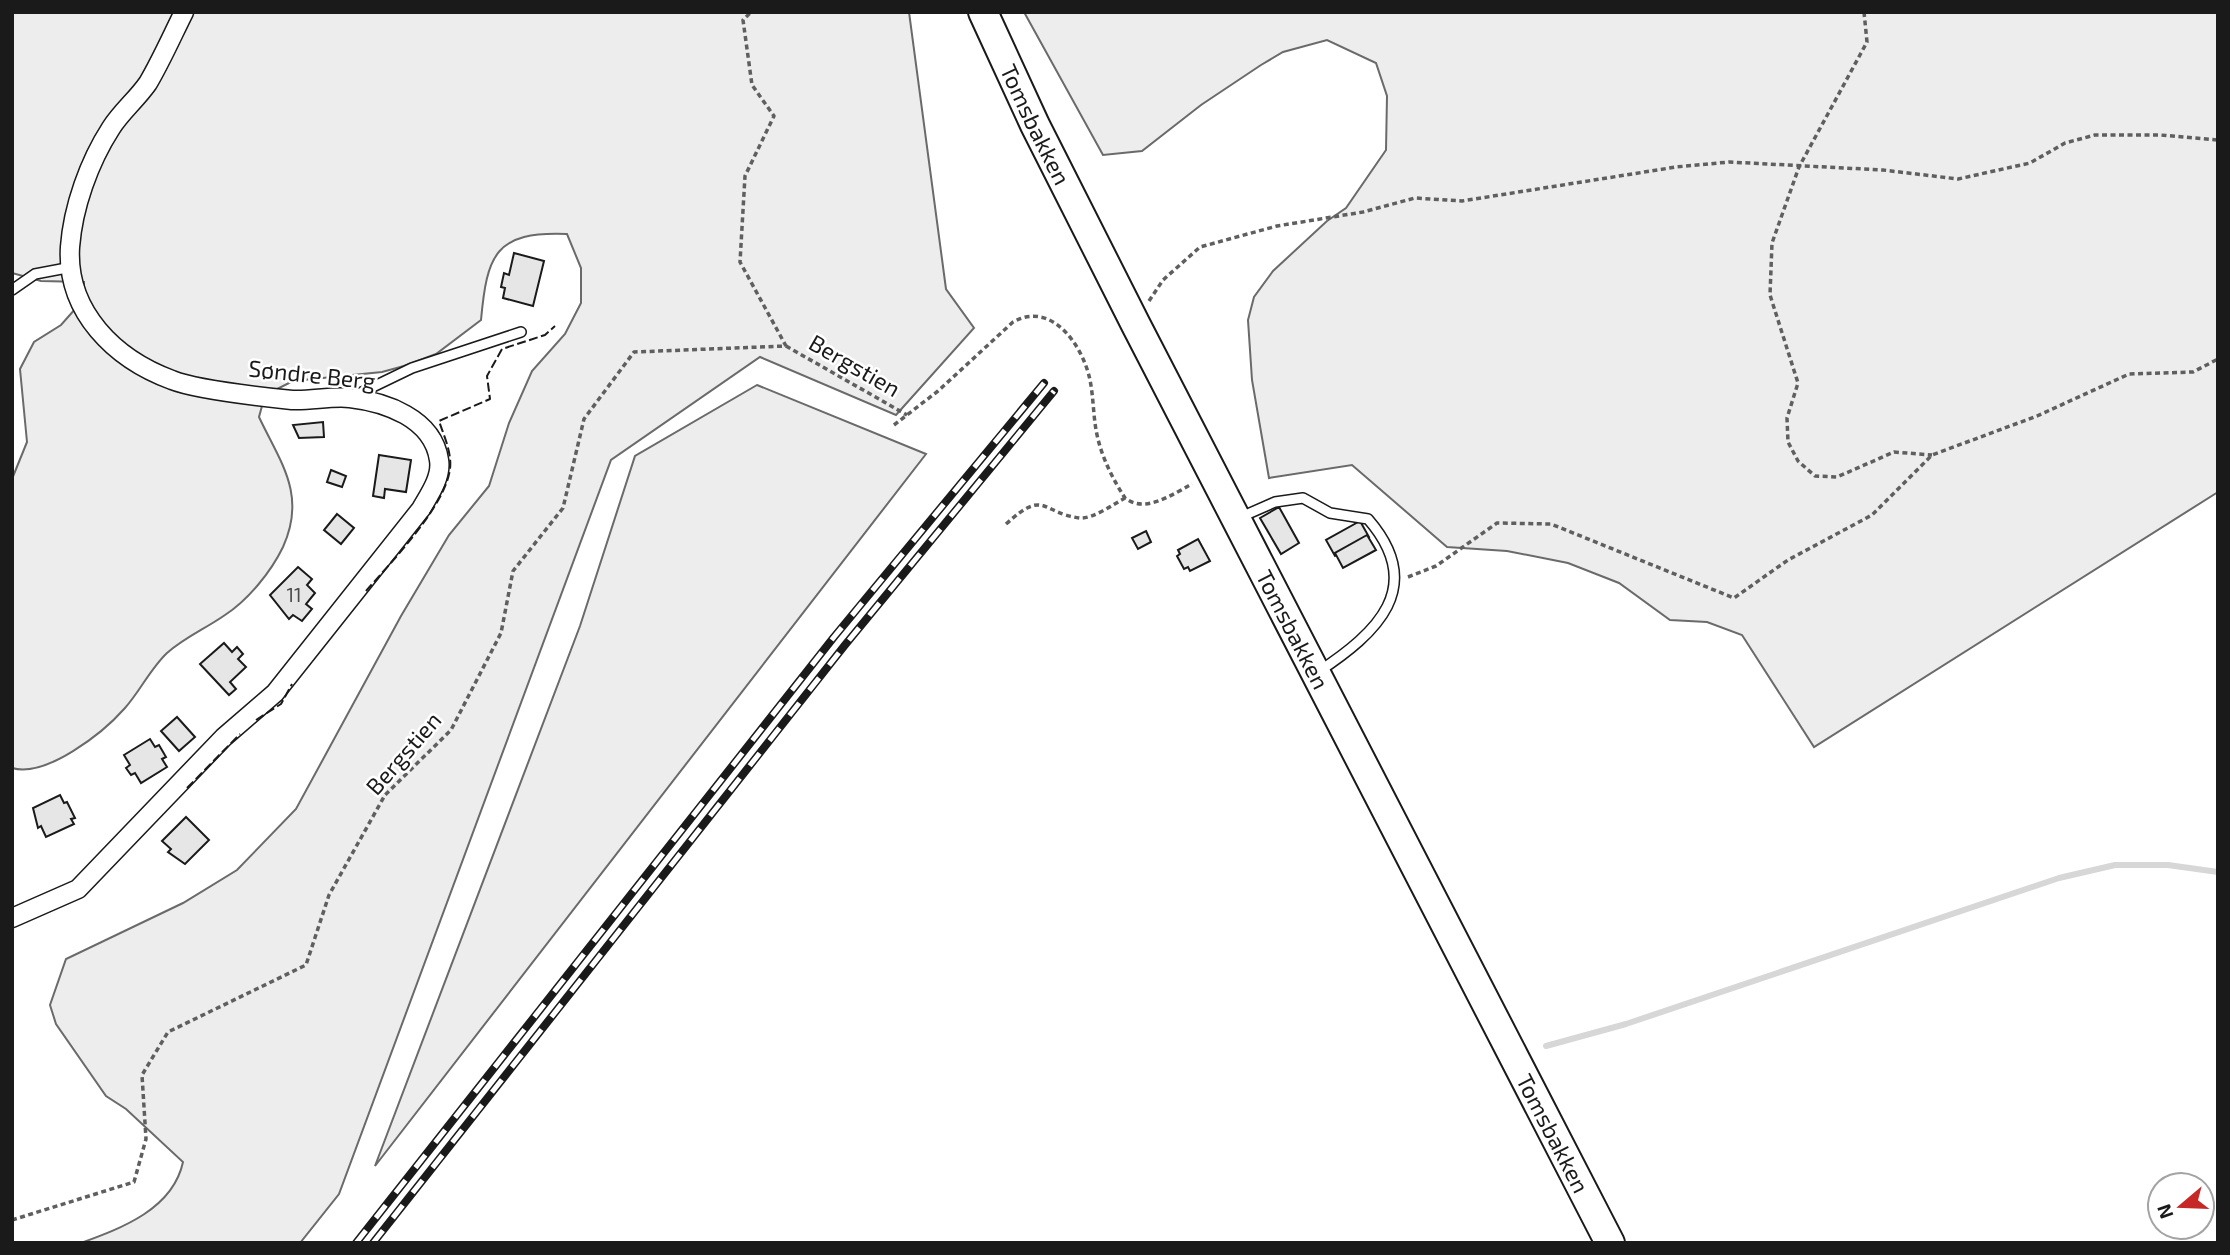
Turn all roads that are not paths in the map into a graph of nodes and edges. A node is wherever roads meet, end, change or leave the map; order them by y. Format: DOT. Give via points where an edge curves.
graph roads {
  1 [pos="184,12"];
  2 [pos="983,12"];
  3 [pos="72,267"];
  4 [pos="12,290"];
  5 [pos="521,332"];
  6 [pos="349,398"];
  7 [pos="1236,519"];
  8 [pos="1316,673"];
  9 [pos="12,918"];
  10 [pos="1610,1243"];
  1 -- 3 [label="street, Søndre Berg" via="147,84 111,128 89,171 70,249"];
  2 -- 7 [label="main road, Tomsbakken" via="1035,125"];
  3 -- 4 [label="lane" via="35,274"];
  3 -- 6 [label="street, Søndre Berg" via="84,313 131,362 174,381 293,400"];
  5 -- 6 [label="lane" via="412,368"];
  6 -- 9 [label="street, Søndre Berg" via="395,409 417,421 432,442 439,461 436,483 421,509 275,693 223,737 78,889"];
  7 -- 8 [label="main road, Tomsbakken"];
  7 -- 8 [label="lane" via="1275,502 1303,498 1330,513 1363,517 1380,533 1395,582 1393,598 1367,635"];
  8 -- 10 [label="main road, Tomsbakken"];
}
